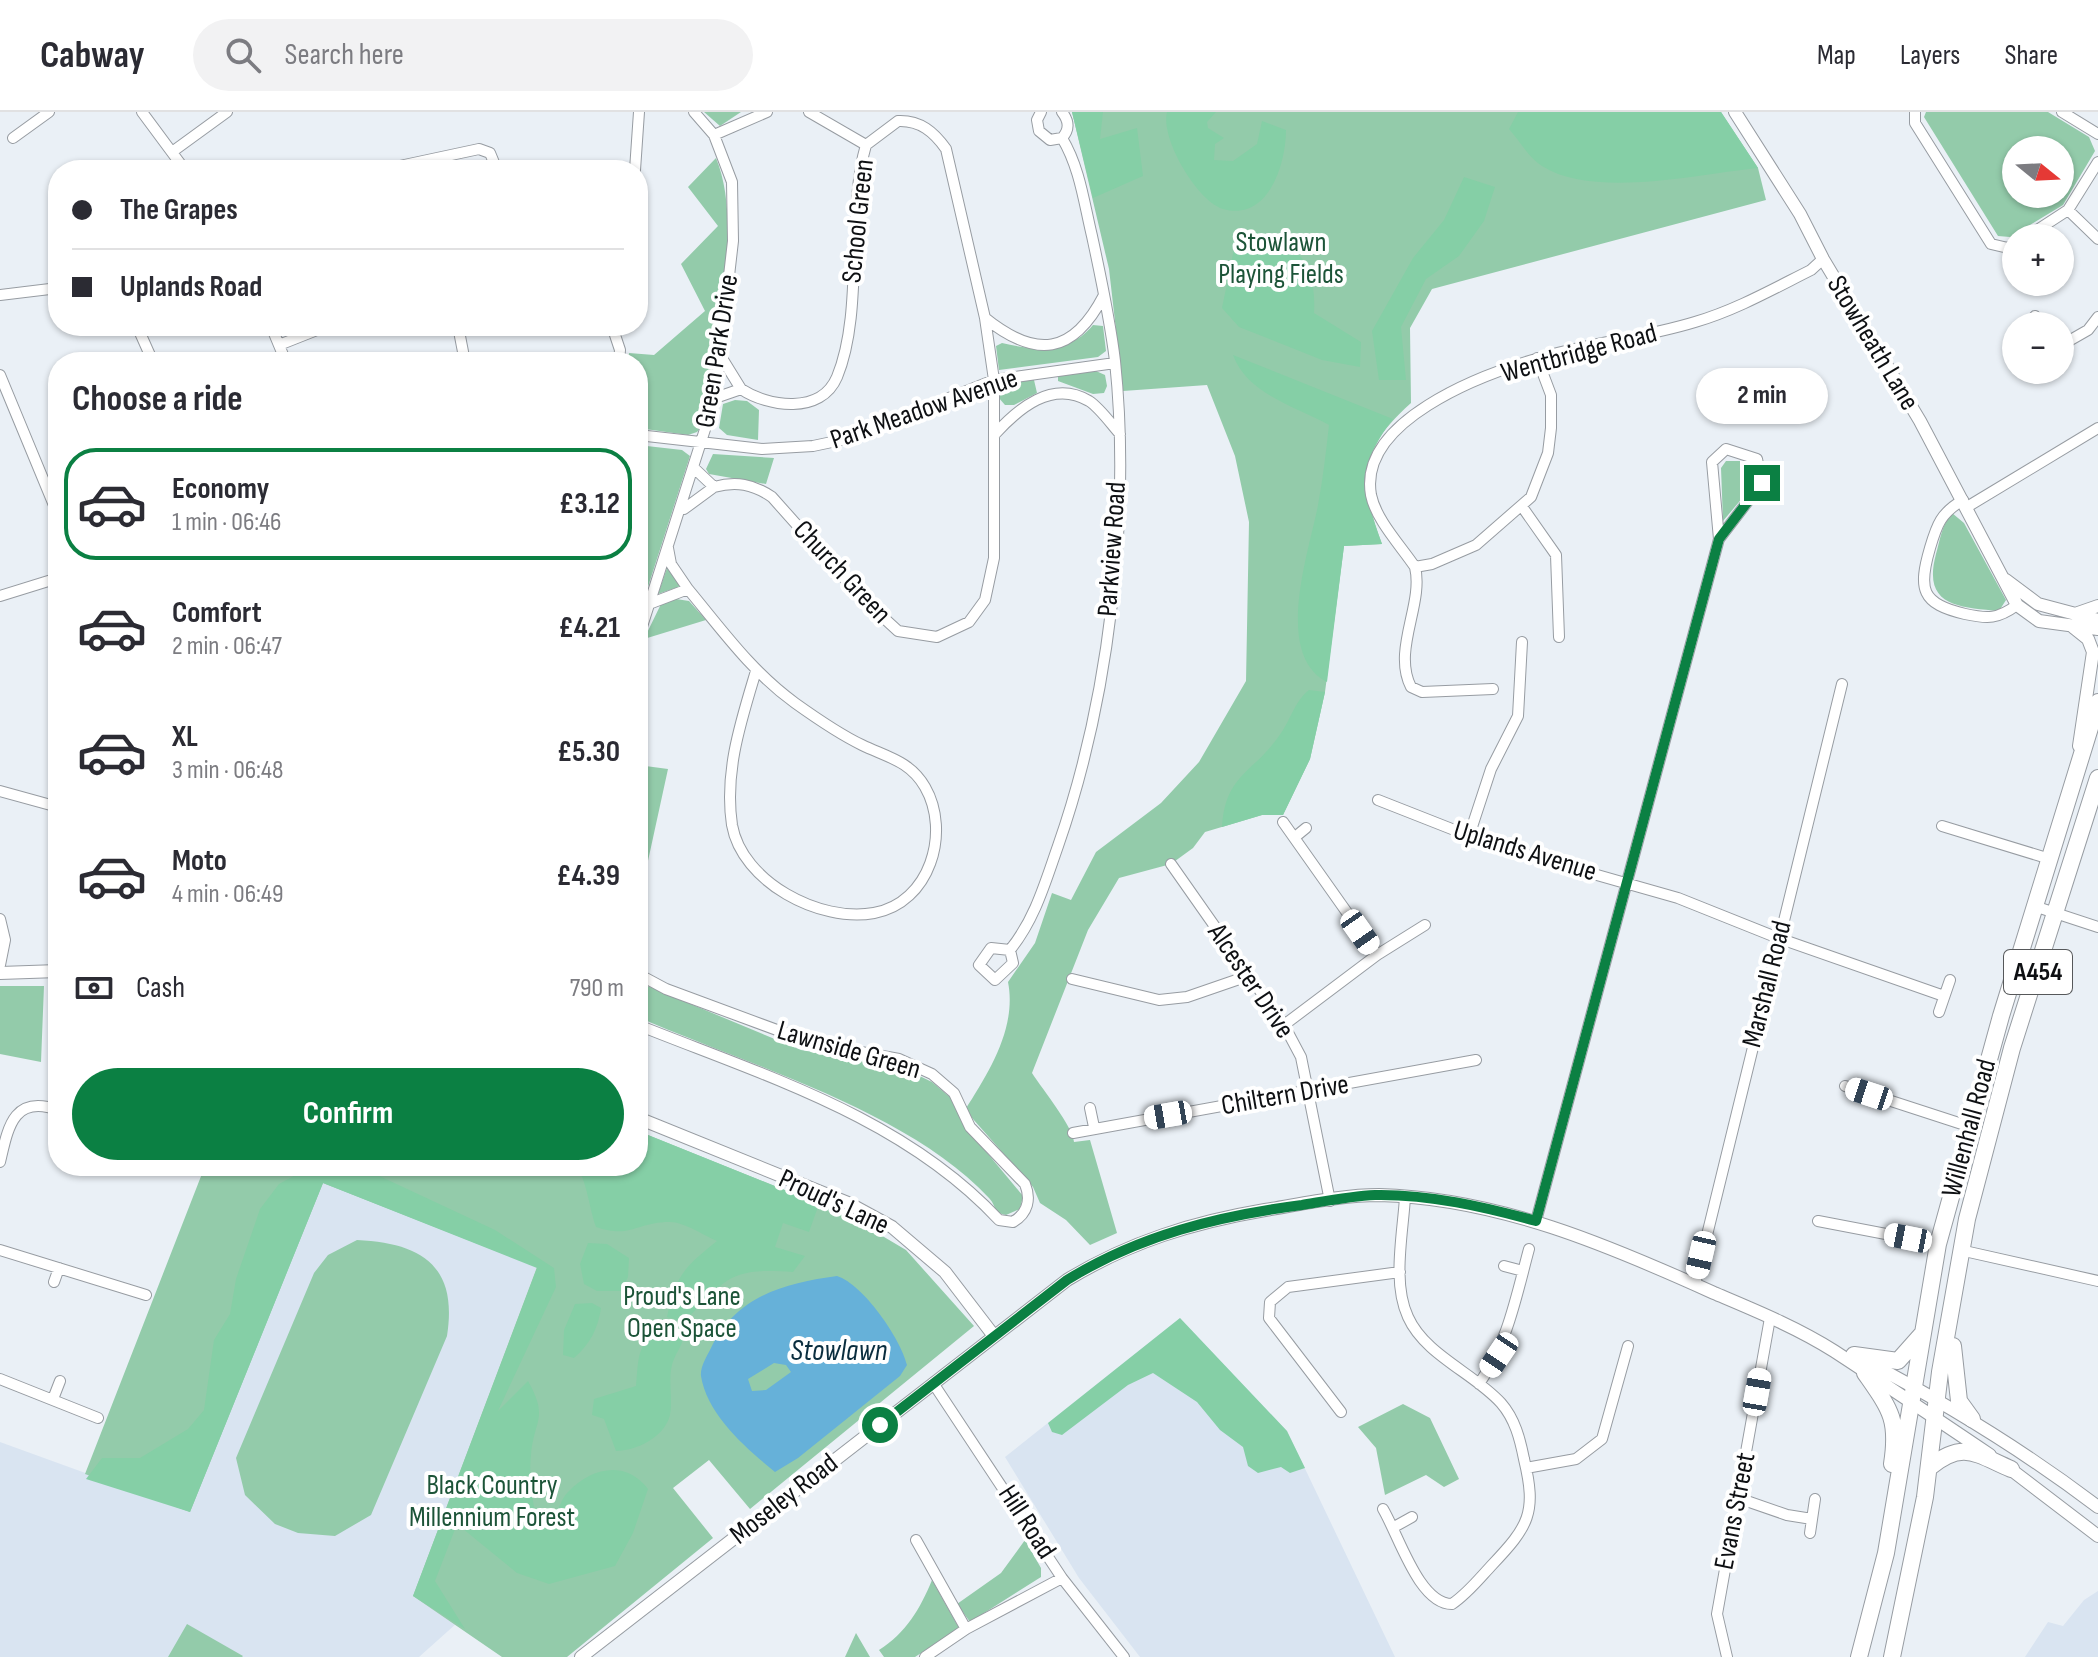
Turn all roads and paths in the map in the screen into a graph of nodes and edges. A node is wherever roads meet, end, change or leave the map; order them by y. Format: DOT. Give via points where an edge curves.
graph roads {
  1 [pos="49,112"];
  2 [pos="142,112"];
  3 [pos="227,112"];
  4 [pos="639,112"];
  5 [pos="694,112"];
  6 [pos="767,112"];
  7 [pos="809,112"];
  8 [pos="1041,112"];
  9 [pos="1062,112"];
  10 [pos="1735,112"];
  11 [pos="1915,112"];
  12 [pos="2062,112"];
  13 [pos="2098,134"];
  14 [pos="714,135"];
  15 [pos="13,138"];
  16 [pos="1062,138"];
  17 [pos="866,145"];
  18 [pos="172,152"];
  19 [pos="178,160"];
  20 [pos="428,160"];
  21 [pos="493,160"];
  22 [pos="636,160"];
  23 [pos="2098,162"];
  24 [pos="2068,210"];
  25 [pos="2046,224"];
  26 [pos="2098,239"];
  27 [pos="2002,247"];
  28 [pos="1823,259"];
  29 [pos="48,289"];
  30 [pos="0,295"];
  31 [pos="1104,295"];
  32 [pos="2098,317"];
  33 [pos="985,318"];
  34 [pos="275,336"];
  35 [pos="302,336"];
  36 [pos="2074,338"];
  37 [pos="279,345"];
  38 [pos="282,352"];
  39 [pos="720,355"];
  40 [pos="1537,358"];
  41 [pos="1115,363"];
  42 [pos="0,375"];
  43 [pos="994,380"];
  44 [pos="741,389"];
  45 [pos="715,398"];
  46 [pos="2098,428"];
  47 [pos="995,434"];
  48 [pos="1120,434"];
  49 [pos="648,436"];
  50 [pos="703,443"];
  51 [pos="695,469"];
  52 [pos="714,487"];
  53 [pos="48,491"];
  54 [pos="1965,504"];
  55 [pos="1523,508"];
  56 [pos="679,514"];
  57 [pos="1719,539"];
  58 [pos="668,545"];
  59 [pos="1415,567"];
  60 [pos="2004,578"];
  61 [pos="48,581"];
  62 [pos="688,589"];
  63 [pos="0,596"];
  64 [pos="649,604"];
  65 [pos="2017,605"];
  66 [pos="2098,606"];
  67 [pos="648,607"];
  68 [pos="2098,620"];
  69 [pos="2074,621"];
  70 [pos="2098,629"];
  71 [pos="1559,637"];
  72 [pos="1522,642"];
  73 [pos="756,671"];
  74 [pos="1842,684"];
  75 [pos="1493,689"];
  76 [pos="2098,702"];
  77 [pos="2076,773"];
  78 [pos="2098,778"];
  79 [pos="0,791"];
  80 [pos="1378,800"];
  81 [pos="48,804"];
  82 [pos="1283,822"];
  83 [pos="1942,826"];
  84 [pos="1306,828"];
  85 [pos="1469,836"];
  86 [pos="1295,837"];
  87 [pos="2050,859"];
  88 [pos="1171,864"];
  89 [pos="1626,881"];
  90 [pos="2034,906"];
  91 [pos="2056,913"];
  92 [pos="0,919"];
  93 [pos="1425,925"];
  94 [pos="2098,927"];
  95 [pos="1778,938"];
  96 [pos="1010,950"];
  97 [pos="1377,955"];
  98 [pos="0,965"];
  99 [pos="48,971"];
  100 [pos="0,973"];
  101 [pos="1248,976"];
  102 [pos="648,979"];
  103 [pos="1072,979"];
  104 [pos="1950,980"];
  105 [pos="1944,996"];
  106 [pos="1939,1012"];
  107 [pos="1284,1025"];
  108 [pos="648,1029"];
  109 [pos="1476,1060"];
  110 [pos="1845,1086"];
  111 [pos="1310,1092"];
  112 [pos="48,1108"];
  113 [pos="1090,1108"];
  114 [pos="648,1122"];
  115 [pos="1968,1126"];
  116 [pos="1094,1127"];
  117 [pos="1073,1133"];
  118 [pos="0,1162"];
  119 [pos="1405,1197"];
  120 [pos="1330,1201"];
  121 [pos="1536,1221"];
  122 [pos="1818,1221"];
  123 [pos="1938,1244"];
  124 [pos="1529,1249"];
  125 [pos="0,1250"];
  126 [pos="1958,1257"];
  127 [pos="1504,1266"];
  128 [pos="59,1268"];
  129 [pos="1523,1271"];
  130 [pos="1400,1272"];
  131 [pos="2098,1281"];
  132 [pos="54,1282"];
  133 [pos="1695,1284"];
  134 [pos="146,1295"];
  135 [pos="1770,1318"];
  136 [pos="1925,1329"];
  137 [pos="994,1336"];
  138 [pos="1628,1346"];
  139 [pos="1833,1350"];
  140 [pos="1854,1355"];
  141 [pos="1865,1373"];
  142 [pos="0,1379"];
  143 [pos="60,1381"];
  144 [pos="933,1383"];
  145 [pos="1479,1384"];
  146 [pos="1914,1398"];
  147 [pos="53,1399"];
  148 [pos="1936,1410"];
  149 [pos="1341,1412"];
  150 [pos="98,1418"];
  151 [pos="1972,1419"];
  152 [pos="1930,1467"];
  153 [pos="1526,1468"];
  154 [pos="2011,1469"];
  155 [pos="1738,1498"];
  156 [pos="1815,1499"];
  157 [pos="2098,1507"];
  158 [pos="1383,1509"];
  159 [pos="1412,1517"];
  160 [pos="1812,1519"];
  161 [pos="1394,1527"];
  162 [pos="2096,1529"];
  163 [pos="1810,1533"];
  164 [pos="916,1540"];
  165 [pos="1886,1553"];
  166 [pos="1062,1578"];
  167 [pos="966,1629"];
  168 [pos="581,1657"];
  169 [pos="925,1657"];
  170 [pos="1124,1657"];
  171 [pos="1727,1657"];
  172 [pos="1859,1657"];
  173 [pos="1892,1657"];
  1 -- 15 [label="street"];
  2 -- 18 [label="street"];
  3 -- 18 [label="street"];
  4 -- 22 [label="street"];
  5 -- 14 [label="street, Green Park Drive"];
  6 -- 14 [label="street"];
  7 -- 17 [label="street"];
  8 -- 16 [label="street, Parkview Road" via="1039,131 1050,140"];
  9 -- 16 [label="street, Parkview Road" via="1068,131"];
  10 -- 28 [label="street, Stowheath Lane"];
  11 -- 27 [label="street" via="1915,123 1991,244"];
  12 -- 13 [label="street"];
  14 -- 39 [label="street, Green Park Drive" via="732,182 733,241"];
  16 -- 31 [label="street, Parkview Road" via="1076,166"];
  17 -- 33 [label="street, School Green" via="898,121 919,124 946,149"];
  17 -- 44 [label="street, School Green" via="847,339 837,380 817,397 795,405 759,402"];
  18 -- 19 [label="street"];
  20 -- 21 [label="street" via="479,149"];
  23 -- 24 [label="street"];
  24 -- 25 [label="street"];
  24 -- 26 [label="street"];
  28 -- 40 [label="street, Wentbridge Road" via="1727,312 1622,342"];
  28 -- 54 [label="street, Stowheath Lane"];
  29 -- 30 [label="street"];
  31 -- 33 [label="street" via="1087,321 1049,346 1023,344"];
  31 -- 41 [label="street, Parkview Road"];
  32 -- 36 [label="street"];
  33 -- 43 [label="street, School Green"];
  34 -- 37 [label="street"];
  35 -- 37 [label="street"];
  37 -- 38 [label="street"];
  39 -- 44 [label="street"];
  39 -- 45 [label="street, Green Park Drive"];
  40 -- 55 [label="street" via="1551,395 1551,428 1541,473"];
  40 -- 59 [label="street, Wentbridge Road" via="1417,412 1400,423 1383,446 1372,469 1371,495"];
  41 -- 43 [label="street, Park Meadow Avenue"];
  41 -- 48 [label="street, Parkview Road"];
  42 -- 53 [label="street"];
  43 -- 47 [label="street, Church Green"];
  43 -- 50 [label="street, Park Meadow Avenue" via="846,439 762,449"];
  44 -- 45 [label="street"];
  45 -- 50 [label="street, Green Park Drive"];
  46 -- 54 [label="street"];
  47 -- 48 [label="street" via="1025,404 1048,395 1090,401"];
  47 -- 52 [label="street, Church Green" via="994,558 985,600 969,622 937,637 898,631 758,487"];
  48 -- 96 [label="street, Parkview Road" via="1116,545 1103,656 1079,774 1029,927"];
  49 -- 50 [label="street, Park Meadow Avenue"];
  50 -- 51 [label="street, Green Park Drive"];
  51 -- 52 [label="street"];
  51 -- 56 [label="street, Green Park Drive"];
  52 -- 56 [label="street"];
  54 -- 60 [label="street, Stowheath Lane"];
  54 -- 65 [label="street" via="1940,517 1923,574 1927,595 1945,610 1987,618"];
  55 -- 59 [label="street" via="1476,545"];
  55 -- 71 [label="street" via="1556,555"];
  56 -- 58 [label="street, Green Park Drive"];
  57 -- 57 [label="street" via="1763,476 1757,459 1726,449 1712,462"];
  57 -- 89 [label="street"];
  58 -- 62 [label="street" via="671,564"];
  58 -- 64 [label="street, Green Park Drive"];
  59 -- 75 [label="street" via="1418,578 1407,637 1411,687 1422,692"];
  60 -- 65 [label="street, Stowheath Lane"];
  60 -- 69 [label="street, Stowheath Lane" via="2038,604"];
  61 -- 63 [label="street"];
  62 -- 64 [label="street"];
  62 -- 73 [label="street"];
  64 -- 67 [label="street, Green Park Drive"];
  65 -- 69 [label="street, Stowheath Lane" via="2039,621"];
  66 -- 69 [label="street"];
  68 -- 69 [label="street, Stowheath Lane"];
  69 -- 70 [label="street, Stowheath Lane"];
  69 -- 77 [label="street" via="2088,639 2094,668 2083,708"];
  72 -- 85 [label="street" via="1518,716 1491,769"];
  73 -- 73 [label="street" via="847,736 901,761 923,784 933,802 939,841 923,877 897,903 876,913 834,912 783,891 747,860 732,827 730,798 732,763"];
  74 -- 95 [label="street, Marshall Road"];
  76 -- 77 [label="highway, Willenhall Road / A454"];
  77 -- 87 [label="highway, Willenhall Road / A454"];
  78 -- 91 [label="highway, Willenhall Road / A454"];
  79 -- 81 [label="street"];
  80 -- 85 [label="street, Uplands Avenue"];
  82 -- 86 [label="street"];
  83 -- 87 [label="street"];
  84 -- 86 [label="street"];
  85 -- 89 [label="street, Uplands Avenue"];
  86 -- 97 [label="street"];
  87 -- 90 [label="highway, Willenhall Road / A454"];
  88 -- 101 [label="street, Alcester Drive"];
  89 -- 95 [label="street, Uplands Avenue"];
  89 -- 121 [label="street"];
  90 -- 91 [label="street"];
  90 -- 115 [label="highway, Willenhall Road / A454"];
  91 -- 94 [label="street"];
  91 -- 126 [label="highway, Willenhall Road / A454" via="2012,1048"];
  92 -- 98 [label="street" via="5,940"];
  93 -- 97 [label="street"];
  95 -- 105 [label="street, Uplands Avenue"];
  95 -- 133 [label="street, Marshall Road"];
  97 -- 107 [label="street"];
  99 -- 100 [label="street"];
  101 -- 103 [label="street" via="1187,997 1159,1000"];
  101 -- 107 [label="street, Alcester Drive"];
  102 -- 108 [label="street, Lawnside Green" via="812,1043 899,1059 932,1074 954,1093 970,1127 1025,1184 1029,1196 1024,1213 1013,1222 999,1220 912,1147 864,1118"];
  104 -- 105 [label="street"];
  105 -- 106 [label="street"];
  107 -- 111 [label="street, Alcester Drive" via="1301,1057"];
  109 -- 111 [label="street, Chiltern Drive"];
  110 -- 115 [label="street"];
  111 -- 116 [label="street, Chiltern Drive"];
  111 -- 120 [label="street, Alcester Drive"];
  112 -- 118 [label="street" via="38,1105 16,1115 9,1123"];
  113 -- 116 [label="street"];
  114 -- 137 [label="street, Proud's Lane" via="872,1215 931,1258"];
  115 -- 123 [label="highway, Willenhall Road / A454"];
  116 -- 117 [label="street, Chiltern Drive"];
  119 -- 120 [label="street, Moseley Road"];
  119 -- 121 [label="street, Moseley Road"];
  119 -- 130 [label="street"];
  120 -- 137 [label="street, Moseley Road" via="1204,1222 1140,1242 1067,1280"];
  121 -- 133 [label="street, Moseley Road"];
  122 -- 123 [label="street"];
  123 -- 136 [label="highway, Willenhall Road / A454"];
  124 -- 129 [label="street"];
  125 -- 128 [label="street"];
  126 -- 131 [label="street"];
  126 -- 148 [label="highway, Willenhall Road / A454"];
  126 -- 151 [label="highway" via="1954,1377 1959,1401"];
  127 -- 129 [label="street"];
  128 -- 132 [label="street"];
  128 -- 134 [label="street"];
  129 -- 145 [label="street" via="1499,1355"];
  130 -- 145 [label="street" via="1405,1310 1417,1331"];
  130 -- 149 [label="street" via="1288,1287 1270,1302 1269,1318"];
  133 -- 135 [label="street, Moseley Road"];
  135 -- 139 [label="street, Moseley Road"];
  135 -- 155 [label="street, Evans Street"];
  136 -- 140 [label="highway" via="1898,1361"];
  136 -- 146 [label="highway, Willenhall Road / A454"];
  137 -- 144 [label="street, Moseley Road"];
  138 -- 153 [label="street" via="1602,1439 1576,1459"];
  139 -- 140 [label="street, Moseley Road"];
  139 -- 141 [label="street, Moseley Road"];
  140 -- 146 [label="street, Moseley Road"];
  141 -- 146 [label="street, Moseley Road"];
  141 -- 165 [label="highway" via="1896,1425 1884,1523"];
  142 -- 147 [label="street"];
  143 -- 147 [label="street"];
  144 -- 166 [label="street, Hill Road"];
  144 -- 168 [label="street, Moseley Road"];
  145 -- 153 [label="street" via="1510,1416"];
  146 -- 148 [label="street, Moseley Road"];
  146 -- 165 [label="highway, Willenhall Road / A454"];
  147 -- 150 [label="street"];
  148 -- 151 [label="street"];
  148 -- 152 [label="highway, Willenhall Road / A454"];
  148 -- 154 [label="street"];
  151 -- 157 [label="street"];
  152 -- 154 [label="highway" via="1960,1449"];
  152 -- 173 [label="highway, Willenhall Road / A454"];
  153 -- 161 [label="street" via="1532,1497 1526,1526 1452,1604 1441,1603 1424,1589"];
  154 -- 162 [label="street"];
  155 -- 160 [label="street"];
  155 -- 171 [label="street, Evans Street" via="1717,1614"];
  156 -- 160 [label="street"];
  158 -- 161 [label="street"];
  159 -- 161 [label="street"];
  160 -- 163 [label="street"];
  164 -- 167 [label="street"];
  165 -- 172 [label="highway, Willenhall Road / A454"];
  166 -- 167 [label="street"];
  166 -- 170 [label="street, Hill Road"];
  167 -- 169 [label="street"];
}
